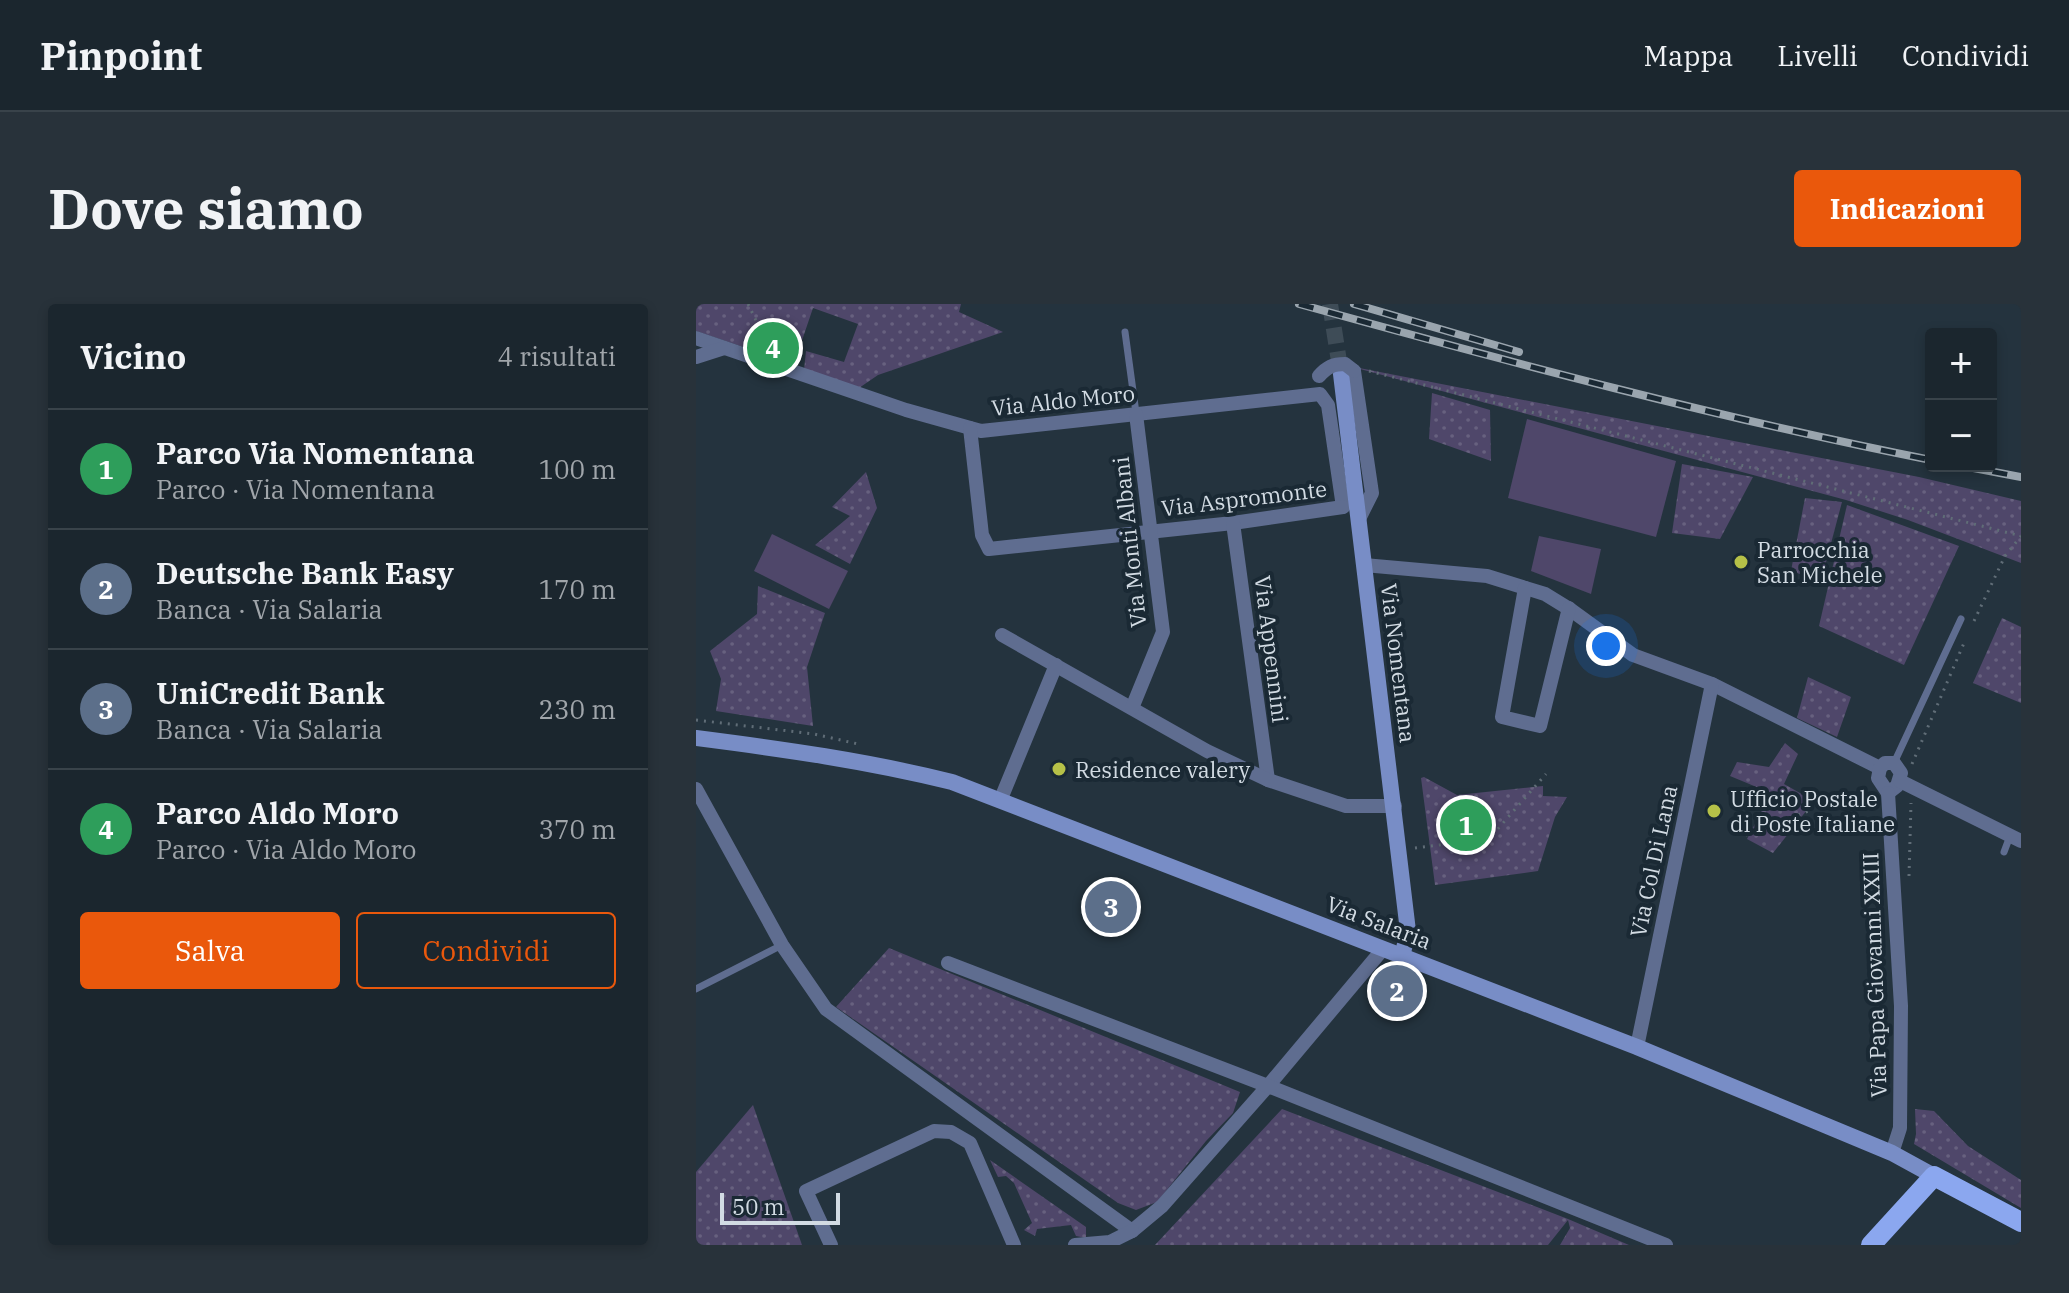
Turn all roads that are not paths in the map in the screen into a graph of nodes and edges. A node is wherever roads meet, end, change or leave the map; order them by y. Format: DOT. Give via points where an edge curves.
graph roads {
  1 [pos="1125,332"];
  2 [pos="696,338"];
  3 [pos="724,348"];
  4 [pos="696,357"];
  5 [pos="1348,370"];
  6 [pos="1304,395"];
  7 [pos="1136,414"];
  8 [pos="970,428"];
  9 [pos="1343,507"];
  10 [pos="1359,521"];
  11 [pos="1233,523"];
  12 [pos="1151,532"];
  13 [pos="1364,565"];
  14 [pos="1525,588"];
  15 [pos="1569,608"];
  16 [pos="1961,619"];
  17 [pos="1002,635"];
  18 [pos="1056,665"];
  19 [pos="1712,684"];
  20 [pos="1132,708"];
  21 [pos="696,738"];
  22 [pos="1887,765"];
  23 [pos="1905,776"];
  24 [pos="1268,780"];
  25 [pos="696,789"];
  26 [pos="1888,793"];
  27 [pos="1000,801"];
  28 [pos="1395,806"];
  29 [pos="2016,838"];
  30 [pos="2004,852"];
  31 [pos="782,945"];
  32 [pos="1383,949"];
  33 [pos="1402,957"];
  34 [pos="948,963"];
  35 [pos="696,989"];
  36 [pos="1637,1047"];
  37 [pos="1268,1086"];
  38 [pos="1892,1153"];
  39 [pos="1934,1176"];
  40 [pos="2021,1222"];
  41 [pos="1132,1231"];
  42 [pos="831,1245"];
  43 [pos="1014,1245"];
  44 [pos="1075,1245"];
  45 [pos="1666,1245"];
  46 [pos="1871,1245"];
  1 -- 7 [label="lane"];
  2 -- 3 [label="street, Via Aldo Moro"];
  3 -- 4 [label="street"];
  3 -- 8 [label="street, Via Aldo Moro"];
  5 -- 6 [label="street, bridge" via="1334,364 1325,369"];
  5 -- 10 [label="main road, Via Nomentana"];
  6 -- 7 [label="street, Via Aldo Moro"];
  6 -- 9 [label="street" via="1320,394 1328,405"];
  7 -- 8 [label="street, Via Aldo Moro"];
  7 -- 12 [label="street, Via Monti Albani"];
  8 -- 12 [label="street, Via Aspromonte" via="982,535 989,549"];
  9 -- 10 [label="street"];
  9 -- 11 [label="street, Via Aspromonte"];
  10 -- 13 [label="main road, Via Nomentana"];
  11 -- 12 [label="street, Via Aspromonte"];
  11 -- 24 [label="street, Via Appennini"];
  12 -- 20 [label="street, Via Monti Albani" via="1163,632"];
  13 -- 14 [label="street" via="1487,576"];
  13 -- 28 [label="main road, Via Nomentana"];
  14 -- 15 [label="street"];
  14 -- 15 [label="street" via="1502,717 1540,726"];
  15 -- 19 [label="street" via="1633,655"];
  16 -- 22 [label="lane"];
  17 -- 18 [label="street"];
  18 -- 20 [label="street"];
  18 -- 27 [label="street"];
  19 -- 22 [label="street"];
  19 -- 36 [label="street, Via Col Di Lana"];
  20 -- 24 [label="street"];
  21 -- 27 [label="main road, Via Salaria" via="912,772"];
  22 -- 23 [label="street"];
  22 -- 26 [label="street, Via Papa Giovanni XXIII" via="1878,778"];
  23 -- 26 [label="street"];
  23 -- 29 [label="street"];
  24 -- 28 [label="street" via="1346,806"];
  25 -- 31 [label="street"];
  26 -- 38 [label="street, Via Papa Giovanni XXIII" via="1901,1006 1900,1128"];
  27 -- 32 [label="main road, Via Salaria"];
  28 -- 33 [label="main road, Via Nomentana" via="1408,931"];
  29 -- 30 [label="lane"];
  31 -- 35 [label="lane"];
  31 -- 41 [label="street" via="826,1009"];
  32 -- 33 [label="main road, Via Salaria"];
  32 -- 37 [label="street"];
  33 -- 36 [label="main road, Via Salaria"];
  34 -- 37 [label="street"];
  36 -- 38 [label="main road, Via Salaria"];
  37 -- 41 [label="street" via="1162,1206"];
  37 -- 45 [label="street"];
  38 -- 39 [label="main road, Via Salaria"];
  39 -- 40 [label="main road, Via Salaria"];
  39 -- 46 [label="main road"];
  41 -- 44 [label="street" via="1110,1242"];
  42 -- 43 [label="street" via="806,1191 934,1131 951,1132 970,1143"];
}
